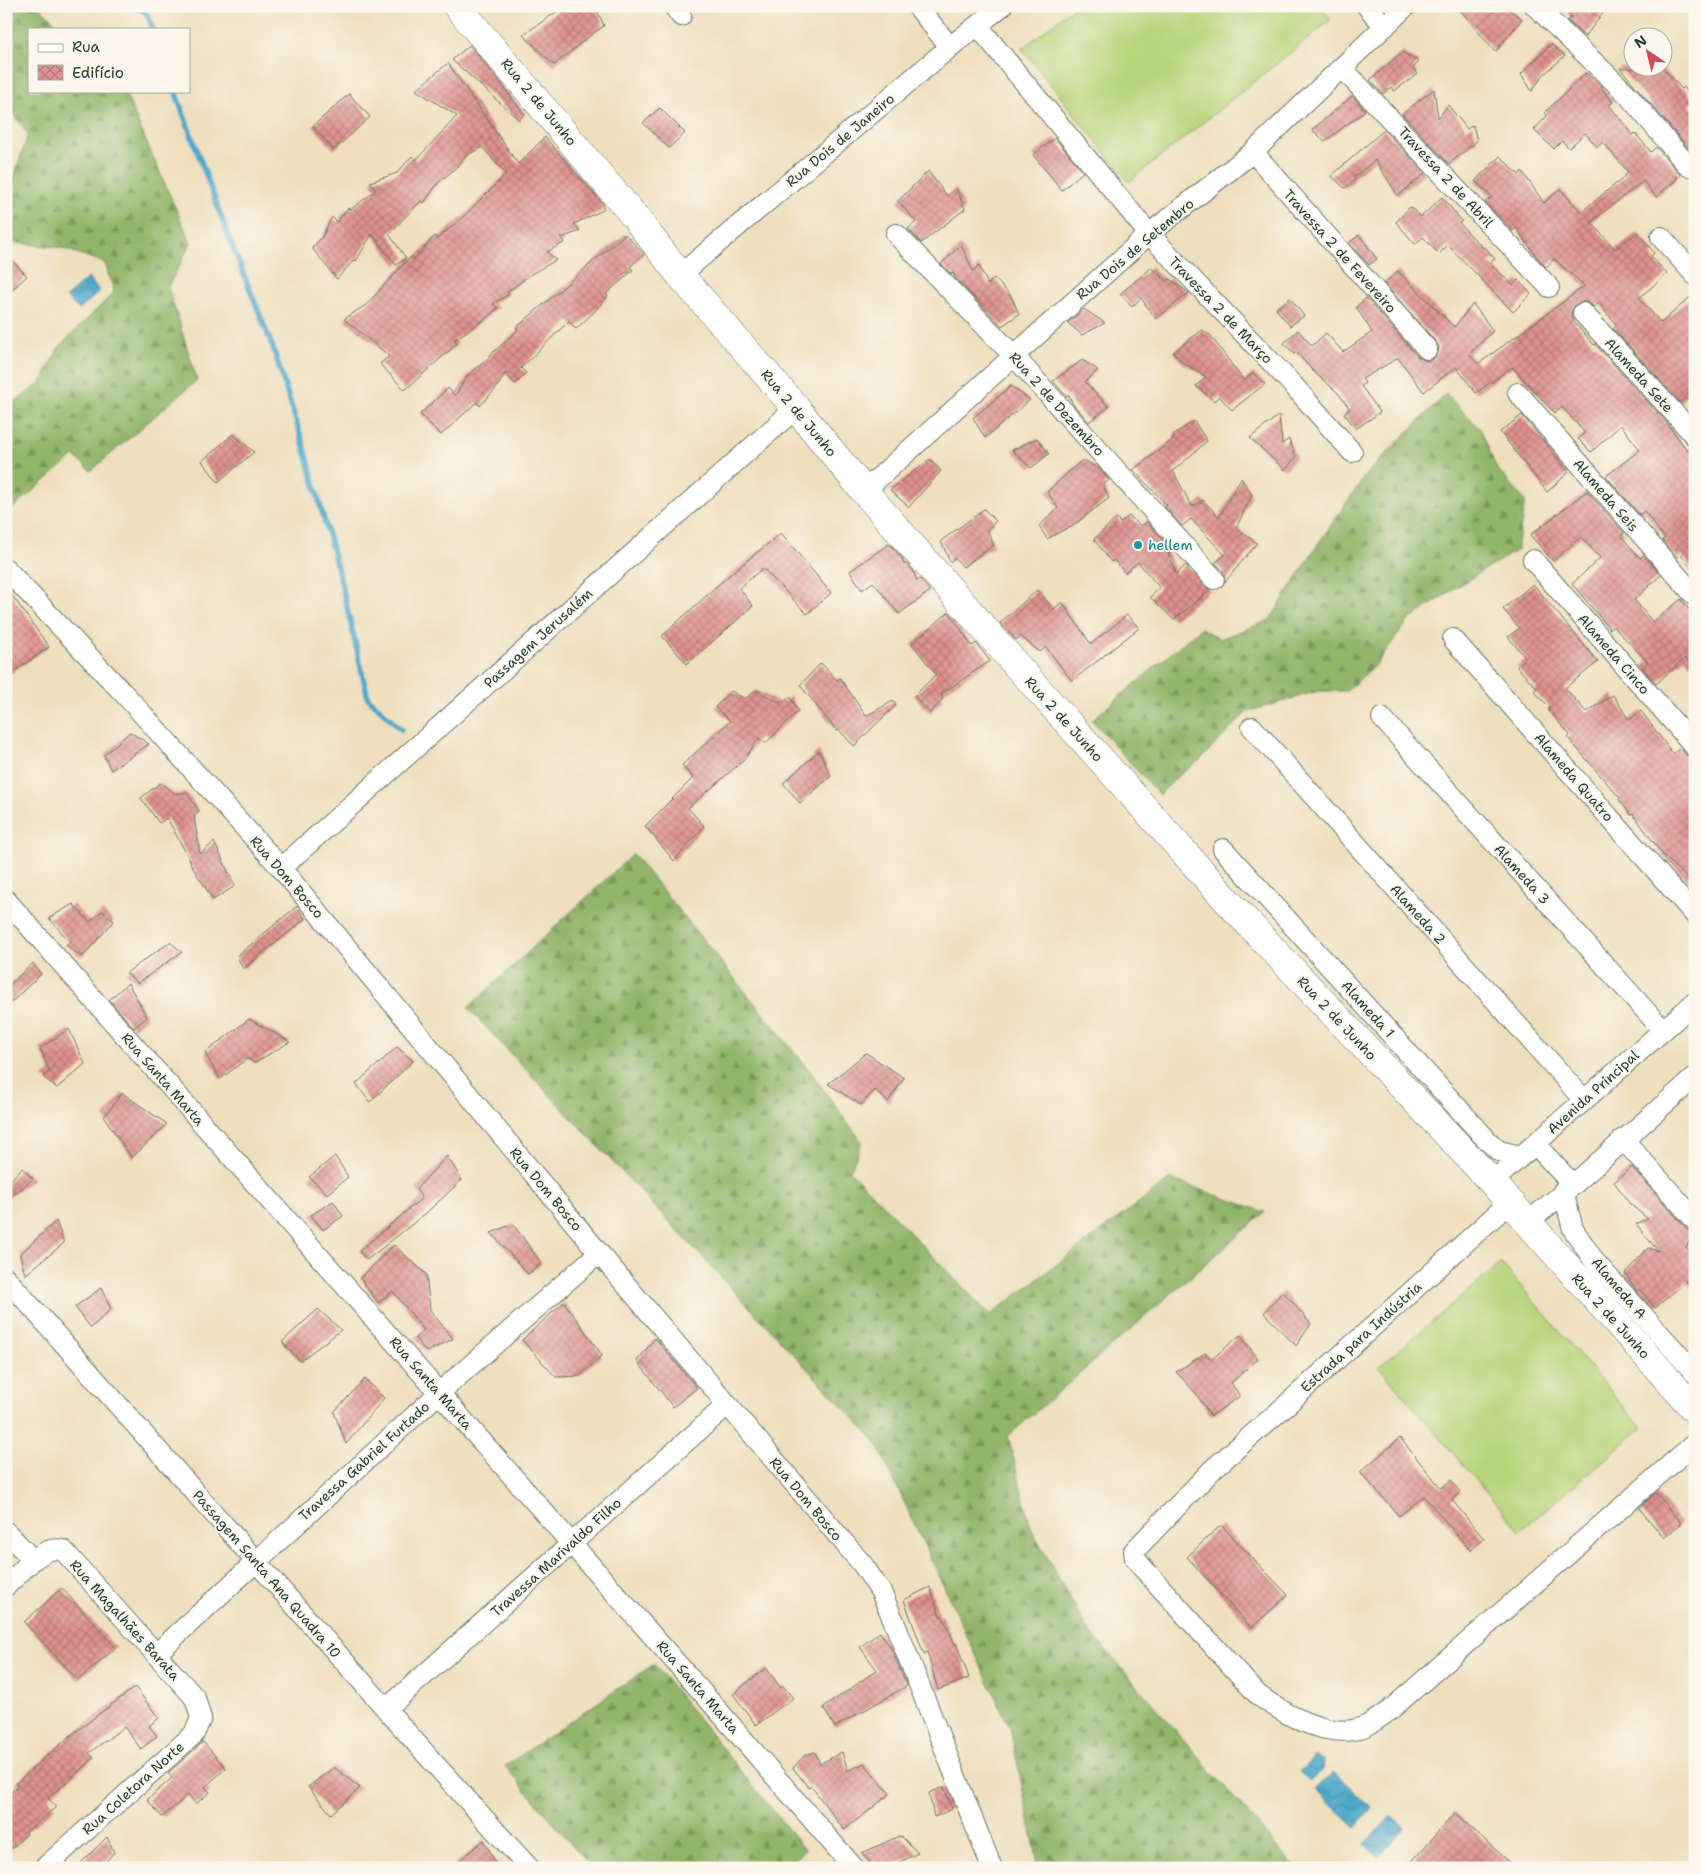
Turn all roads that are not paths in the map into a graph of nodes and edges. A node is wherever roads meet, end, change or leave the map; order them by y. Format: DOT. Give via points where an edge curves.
graph roads {
  1 [pos="457,6"];
  2 [pos="916,6"];
  3 [pos="1002,6"];
  4 [pos="1367,6"];
  5 [pos="1406,6"];
  6 [pos="1535,6"];
  7 [pos="978,26"];
  8 [pos="1385,27"];
  9 [pos="950,47"];
  10 [pos="1342,68"];
  11 [pos="1253,152"];
  12 [pos="1688,166"];
  13 [pos="896,234"];
  14 [pos="1149,234"];
  15 [pos="1661,237"];
  16 [pos="680,275"];
  17 [pos="1695,275"];
  18 [pos="1549,287"];
  19 [pos="1583,313"];
  20 [pos="1427,349"];
  21 [pos="1013,355"];
  22 [pos="1518,393"];
  23 [pos="796,408"];
  24 [pos="1695,436"];
  25 [pos="1352,452"];
  26 [pos="864,491"];
  27 [pos="1532,560"];
  28 [pos="6,569"];
  29 [pos="1214,579"];
  30 [pos="1695,596"];
  31 [pos="1453,638"];
  32 [pos="1382,718"];
  33 [pos="1252,727"];
  34 [pos="1695,747"];
  35 [pos="1223,849"];
  36 [pos="281,868"];
  37 [pos="6,900"];
  38 [pos="1695,914"];
  39 [pos="1695,1002"];
  40 [pos="1663,1030"];
  41 [pos="1695,1077"];
  42 [pos="1584,1100"];
  43 [pos="1623,1139"];
  44 [pos="1528,1150"];
  45 [pos="1492,1182"];
  46 [pos="1568,1188"];
  47 [pos="1518,1213"];
  48 [pos="1695,1220"];
  49 [pos="599,1253"];
  50 [pos="6,1278"];
  51 [pos="1695,1373"];
  52 [pos="439,1393"];
  53 [pos="727,1405"];
  54 [pos="1695,1410"];
  55 [pos="1695,1444"];
  56 [pos="6,1532"];
  57 [pos="572,1544"];
  58 [pos="33,1560"];
  59 [pos="255,1561"];
  60 [pos="6,1586"];
  61 [pos="156,1654"];
  62 [pos="195,1698"];
  63 [pos="386,1709"];
  64 [pos="44,1868"];
  65 [pos="529,1868"];
  66 [pos="854,1868"];
  67 [pos="992,1868"];
  1 -- 16 [label="street, Rua 2 de Junho"];
  2 -- 9 [label="street"];
  3 -- 7 [label="street, Rua Dois de Janeiro"];
  4 -- 8 [label="street"];
  5 -- 8 [label="street, Rua Dois de Setembro"];
  6 -- 12 [label="street" via="1627,94"];
  7 -- 9 [label="street, Rua Dois de Janeiro"];
  7 -- 14 [label="street, Travessa 2 de Março"];
  8 -- 10 [label="street, Rua Dois de Setembro"];
  9 -- 16 [label="street, Rua Dois de Janeiro"];
  10 -- 11 [label="street, Rua Dois de Setembro"];
  10 -- 18 [label="street, Travessa 2 de Abril"];
  11 -- 14 [label="street, Rua Dois de Setembro"];
  11 -- 20 [label="street, Travessa 2 de Fevereiro"];
  13 -- 21 [label="street, Rua 2 de Dezembro"];
  14 -- 21 [label="street, Rua Dois de Setembro"];
  14 -- 25 [label="street, Travessa 2 de Março"];
  15 -- 17 [label="street"];
  16 -- 23 [label="street, Rua 2 de Junho"];
  19 -- 24 [label="street, Alameda Sete"];
  21 -- 26 [label="street, Rua Dois de Setembro"];
  21 -- 29 [label="street, Rua 2 de Dezembro"];
  22 -- 30 [label="street, Alameda Seis"];
  23 -- 26 [label="street, Rua 2 de Junho"];
  23 -- 36 [label="street, Passagem Jerusalém"];
  26 -- 45 [label="street, Rua 2 de Junho" via="1233,907"];
  27 -- 34 [label="street, Alameda Cinco"];
  28 -- 36 [label="street, Rua Dom Bosco"];
  31 -- 38 [label="street, Alameda Quatro"];
  32 -- 40 [label="street, Alameda 3"];
  33 -- 42 [label="street, Alameda 2"];
  35 -- 44 [label="street, Alameda 1" via="1487,1140 1499,1150"];
  36 -- 49 [label="street, Rua Dom Bosco"];
  37 -- 52 [label="street, Rua Santa Marta"];
  39 -- 40 [label="street, Avenida Principal"];
  40 -- 42 [label="street, Avenida Principal"];
  41 -- 43 [label="street"];
  42 -- 44 [label="street, Avenida Principal"];
  43 -- 46 [label="street"];
  43 -- 48 [label="street"];
  44 -- 45 [label="street, Avenida Principal"];
  44 -- 46 [label="street"];
  45 -- 47 [label="street, Rua 2 de Junho"];
  46 -- 47 [label="street"];
  46 -- 51 [label="street, Alameda A" via="1573,1229 1595,1262"];
  47 -- 54 [label="street, Rua 2 de Junho"];
  47 -- 55 [label="street, Estrada para Indústria" via="1213,1469 1134,1551 1135,1558 1258,1695 1299,1720 1318,1727 1352,1730 1366,1726 1389,1711"];
  49 -- 52 [label="street, Travessa Gabriel Furtado"];
  49 -- 53 [label="street, Rua Dom Bosco"];
  50 -- 59 [label="street, Passagem Santa Ana Quadra 10"];
  52 -- 57 [label="street, Rua Santa Marta"];
  52 -- 59 [label="street, Travessa Gabriel Furtado"];
  53 -- 57 [label="street, Travessa Marivaldo Filho"];
  53 -- 67 [label="street, Rua Dom Bosco" via="863,1565 882,1592"];
  56 -- 58 [label="street"];
  57 -- 63 [label="street, Travessa Marivaldo Filho"];
  57 -- 66 [label="street, Rua Santa Marta"];
  58 -- 60 [label="street"];
  58 -- 61 [label="street, Rua Magalhães Barata" via="45,1551 63,1550"];
  59 -- 61 [label="street, Travessa Gabriel Furtado"];
  59 -- 63 [label="street, Passagem Santa Ana Quadra 10"];
  61 -- 62 [label="street, Rua Magalhães Barata"];
  62 -- 64 [label="street, Rua Coletora Norte" via="201,1718 194,1734"];
  63 -- 65 [label="street, Passagem Santa Ana Quadra 10"];
}
